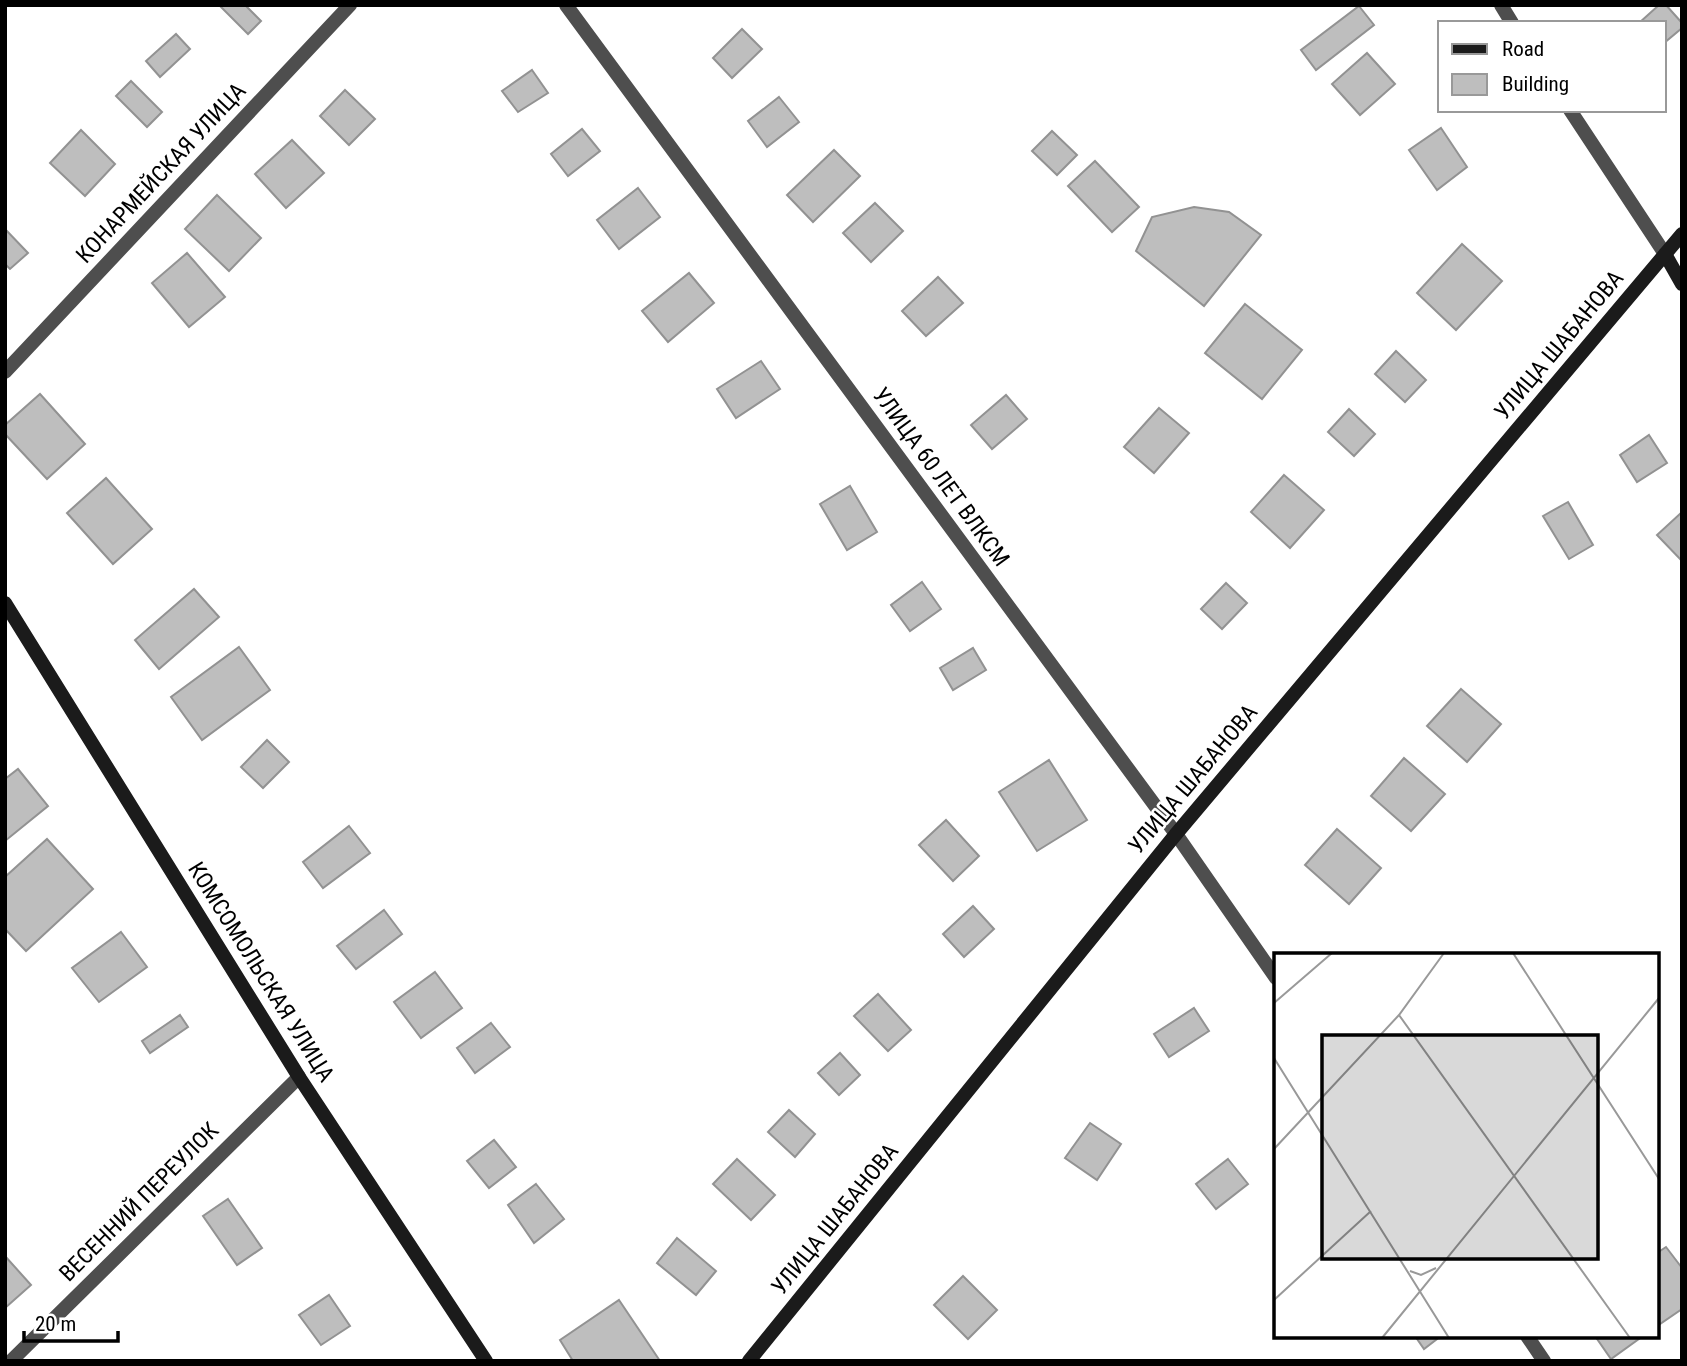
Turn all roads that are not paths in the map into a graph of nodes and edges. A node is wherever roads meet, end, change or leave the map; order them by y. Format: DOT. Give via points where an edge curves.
graph roads {
  1 [pos="350,5"];
  2 [pos="566,5"];
  3 [pos="1501,5"];
  4 [pos="1512,21"];
  5 [pos="1571,112"];
  6 [pos="1682,234"];
  7 [pos="1665,254"];
  8 [pos="1682,284"];
  9 [pos="5,372"];
  10 [pos="5,603"];
  11 [pos="1176,834"];
  12 [pos="1274,975"];
  13 [pos="299,1077"];
  14 [pos="1528,1338"];
  15 [pos="11,1361"];
  16 [pos="486,1361"];
  17 [pos="749,1361"];
  18 [pos="1544,1361"];
  1 -- 9 [label="street, КОНАРМЕЙСКАЯ УЛИЦА"];
  2 -- 11 [label="street, УЛИЦА 60 ЛЕТ ВЛКСМ"];
  3 -- 4 [label="street"];
  5 -- 7 [label="street"];
  6 -- 7 [label="street, УЛИЦА ШАБАНОВА"];
  7 -- 8 [label="street"];
  7 -- 11 [label="street, УЛИЦА ШАБАНОВА"];
  10 -- 13 [label="street, КОМСОМОЛЬСКАЯ УЛИЦА"];
  11 -- 12 [label="street, УЛИЦА 60 ЛЕТ ВЛКСМ"];
  11 -- 17 [label="street, УЛИЦА ШАБАНОВА"];
  13 -- 15 [label="street, ВЕСЕННИЙ ПЕРЕУЛОК"];
  13 -- 16 [label="street, КОМСОМОЛЬСКАЯ УЛИЦА"];
  14 -- 18 [label="street"];
}
